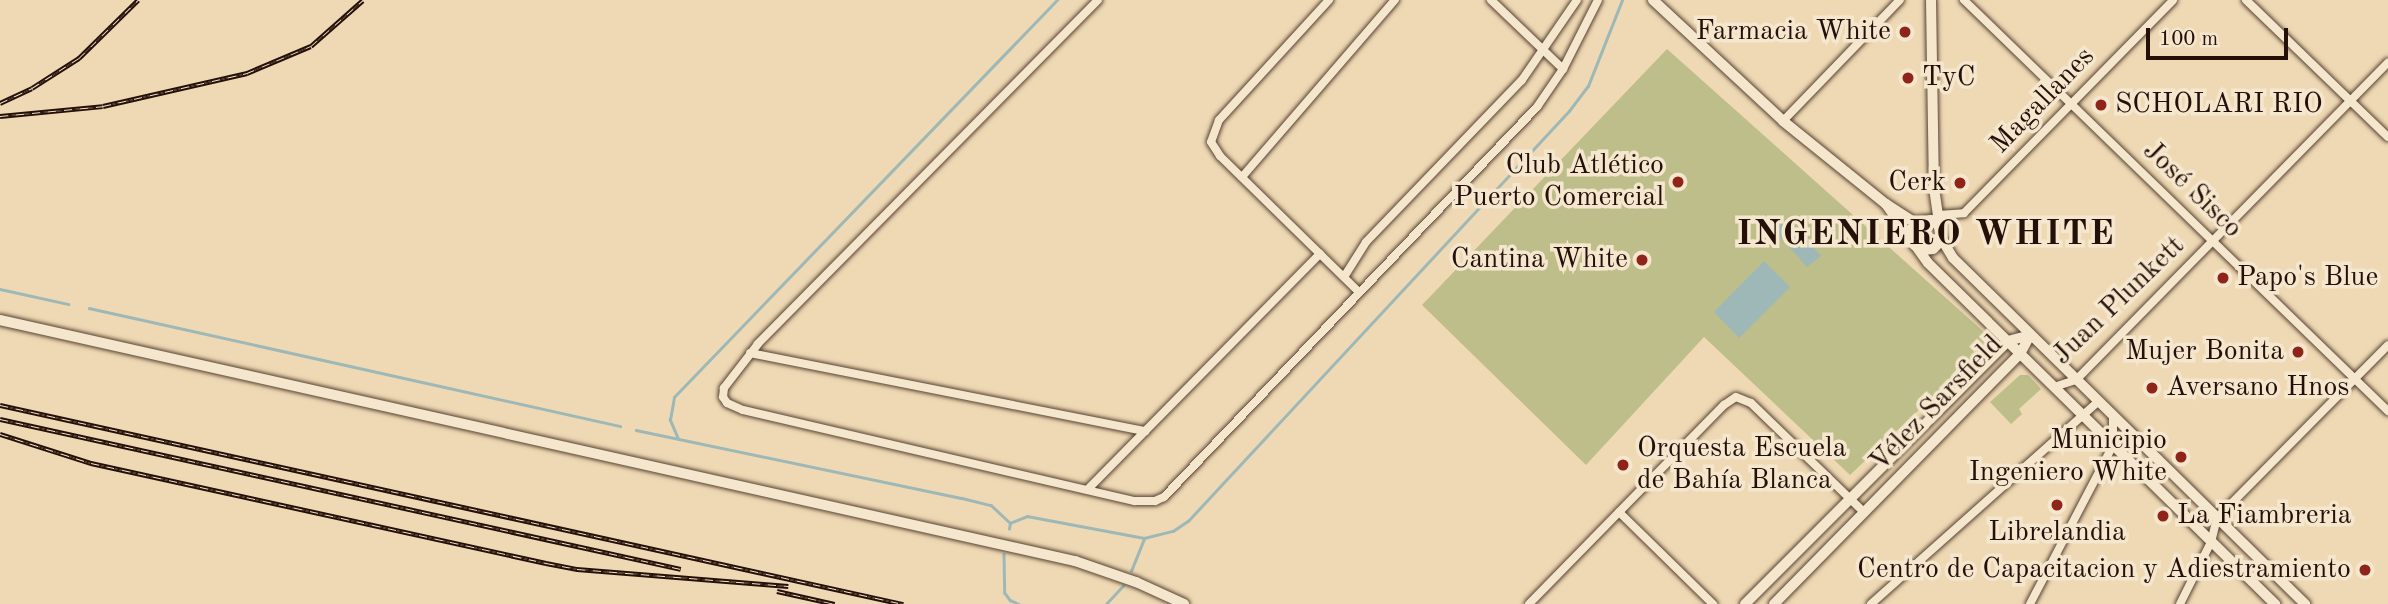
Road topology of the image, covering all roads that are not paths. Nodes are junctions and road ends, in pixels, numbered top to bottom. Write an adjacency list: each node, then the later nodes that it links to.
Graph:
1 (1098, 0): 35 (street)
2 (1329, 0): 20 (street)
3 (1395, 0): 20 (street)
4 (1491, 0): 13 (street)
5 (1577, 0): 13 (street)
6 (1653, 0): 18 (main road)
7 (1900, 0): 18 (street)
8 (1931, 0): 21 (main road)
9 (1964, 0): 17 (street, José Sisco)
10 (2173, 0): 17 (street, Magallanes)
11 (2246, 0): 16 (street)
12 (1597, 1): 15 (street)
13 (1543, 50): 15 (street); 29 (street)
14 (2388, 62): 16 (street, Juan Plunkett)
15 (1563, 69): 30 (street)
16 (2351, 101): 19 (street); 27 (street, Juan Plunkett)
17 (2072, 105): 23 (street, Magallanes); 27 (street, José Sisco)
18 (1783, 121): 22 (main road)
19 (2388, 137)
20 (1242, 177): 28 (street)
21 (1934, 188): 23 (main road); 24 (main road)
22 (1886, 204): 24 (main road); 26 (main road)
23 (1938, 215): 25 (main road)
24 (1917, 222): 25 (main road); 26 (main road)
25 (1941, 234): 26 (main road); 32 (main road)
26 (1913, 242): 33 (main road)
27 (2213, 242): 37 (street, José Sisco); 38 (street, Juan Plunkett)
28 (1320, 254): 29 (street); 44 (street)
29 (1344, 277): 30 (street)
30 (1359, 292): 46 (street)
31 (0, 320): 52 (main road)
32 (2030, 335): 33 (main road, Vélez Sarsfield); 36 (main road, Vélez Sarsfield); 38 (main road)
33 (2008, 341): 36 (main road); 47 (main road, Vélez Sarsfield)
34 (2388, 345): 37 (street)
35 (750, 353): 44 (street); 46 (street)
36 (2020, 354): 39 (main road); 49 (main road, Vélez Sarsfield)
37 (2355, 378): 41 (street, José Sisco); 50 (street)
38 (2076, 380): 39 (street, Juan Plunkett); 40 (main road)
39 (2054, 387): 42 (main road)
40 (2098, 402): 42 (street); 43 (main road)
41 (2388, 411)
42 (2082, 415): 45 (main road); 57 (street)
43 (2113, 416): 45 (street); 50 (main road)
44 (1145, 431): 46 (street)
45 (2113, 445): 51 (main road); 58 (street)
46 (1089, 488)
47 (1850, 499): 48 (street); 49 (street); 55 (main road, Vélez Sarsfield)
48 (1619, 512): 53 (street); 54 (street)
49 (1864, 513): 56 (main road, Vélez Sarsfield)
50 (2217, 518): 51 (street); 61 (main road)
51 (2211, 542): 59 (street); 60 (main road)
52 (1184, 604)
53 (1529, 604)
54 (1713, 604)
55 (1745, 604)
56 (1774, 604)
57 (1871, 604)
58 (2030, 604)
59 (2180, 604)
60 (2275, 604)
61 (2305, 604)

